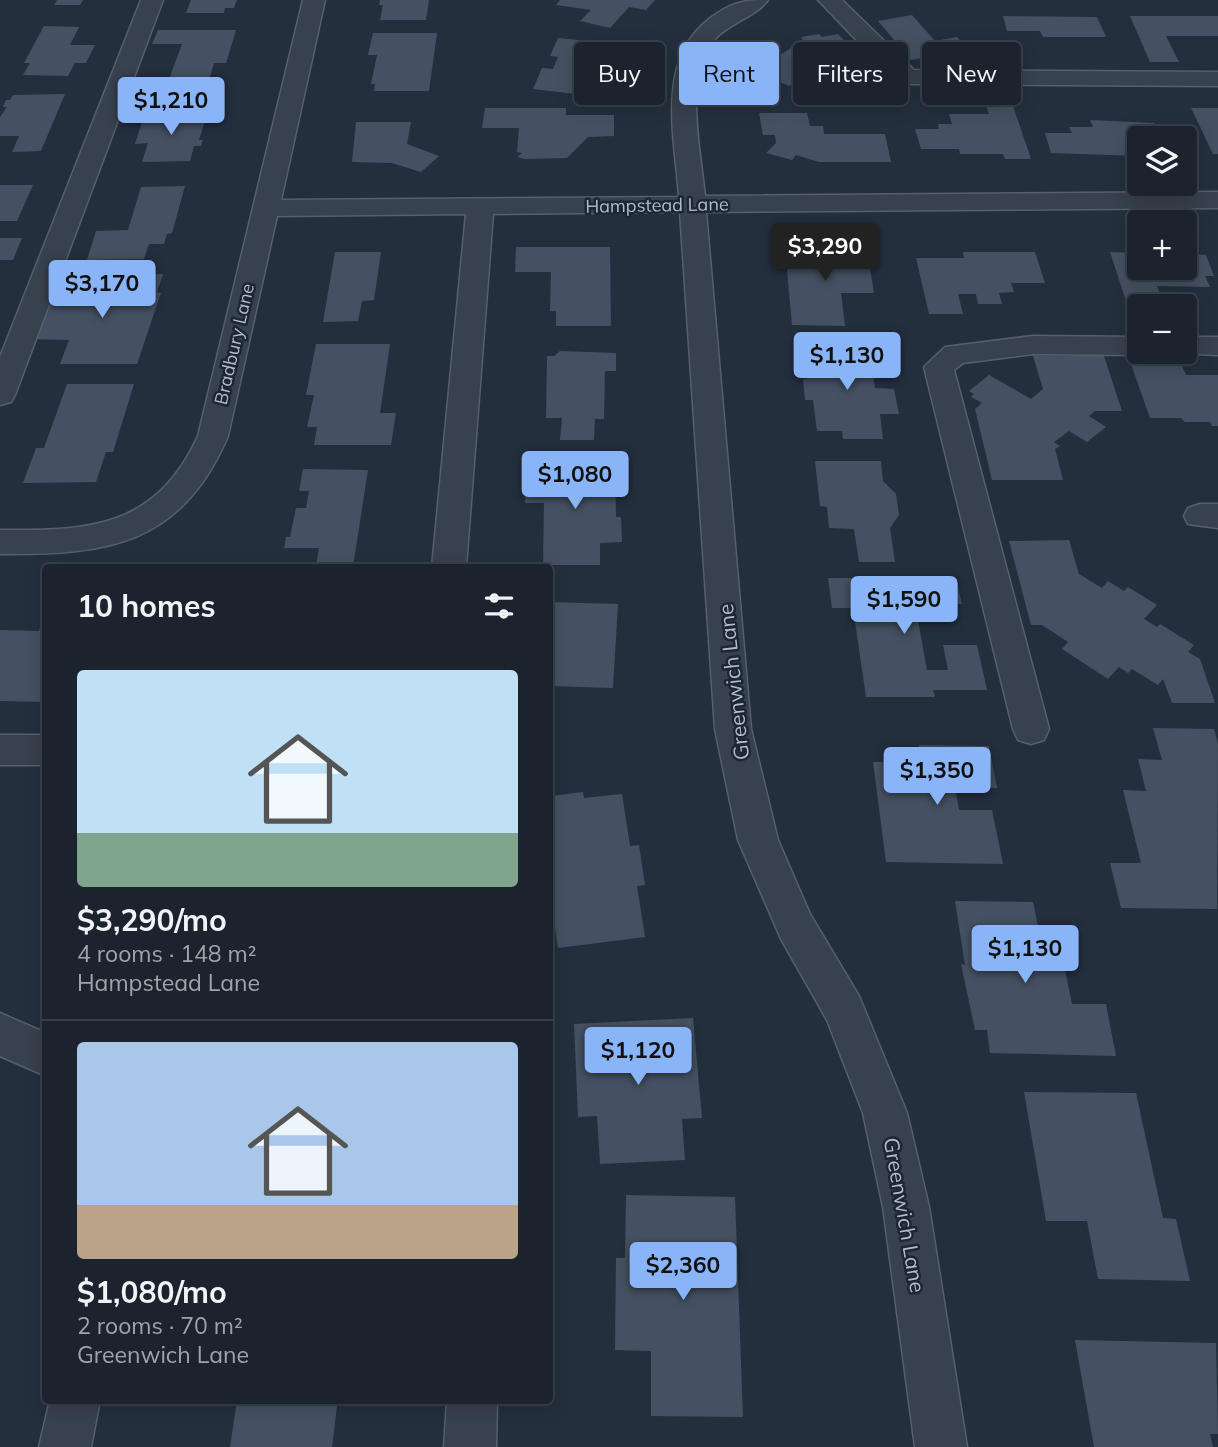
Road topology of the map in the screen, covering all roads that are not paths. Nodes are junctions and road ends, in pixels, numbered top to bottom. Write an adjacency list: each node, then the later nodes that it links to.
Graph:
1 (152, 0): 13 (street)
2 (314, 0): 9 (street, Bradbury Lane)
3 (757, 0): 7 (street, Greenwich Lane)
4 (829, 0): 5 (street)
5 (1218, 79)
6 (1218, 200): 7 (street, Hampstead Lane)
7 (694, 205): 8 (street, Hampstead Lane); 25 (street, Greenwich Lane)
8 (480, 207): 9 (street, Hampstead Lane); 15 (street)
9 (264, 208): 14 (street, Bradbury Lane)
10 (1127, 346): 16 (street)
11 (1197, 346): 12 (street)
12 (1218, 346)
13 (0, 395)
14 (0, 542)
15 (449, 564)
16 (1031, 729)
17 (0, 750): 18 (street)
18 (42, 750)
19 (0, 1034): 20 (street)
20 (42, 1053)
21 (74, 1404): 23 (street)
22 (472, 1404): 24 (street)
23 (65, 1447)
24 (470, 1447)
25 (942, 1447)

